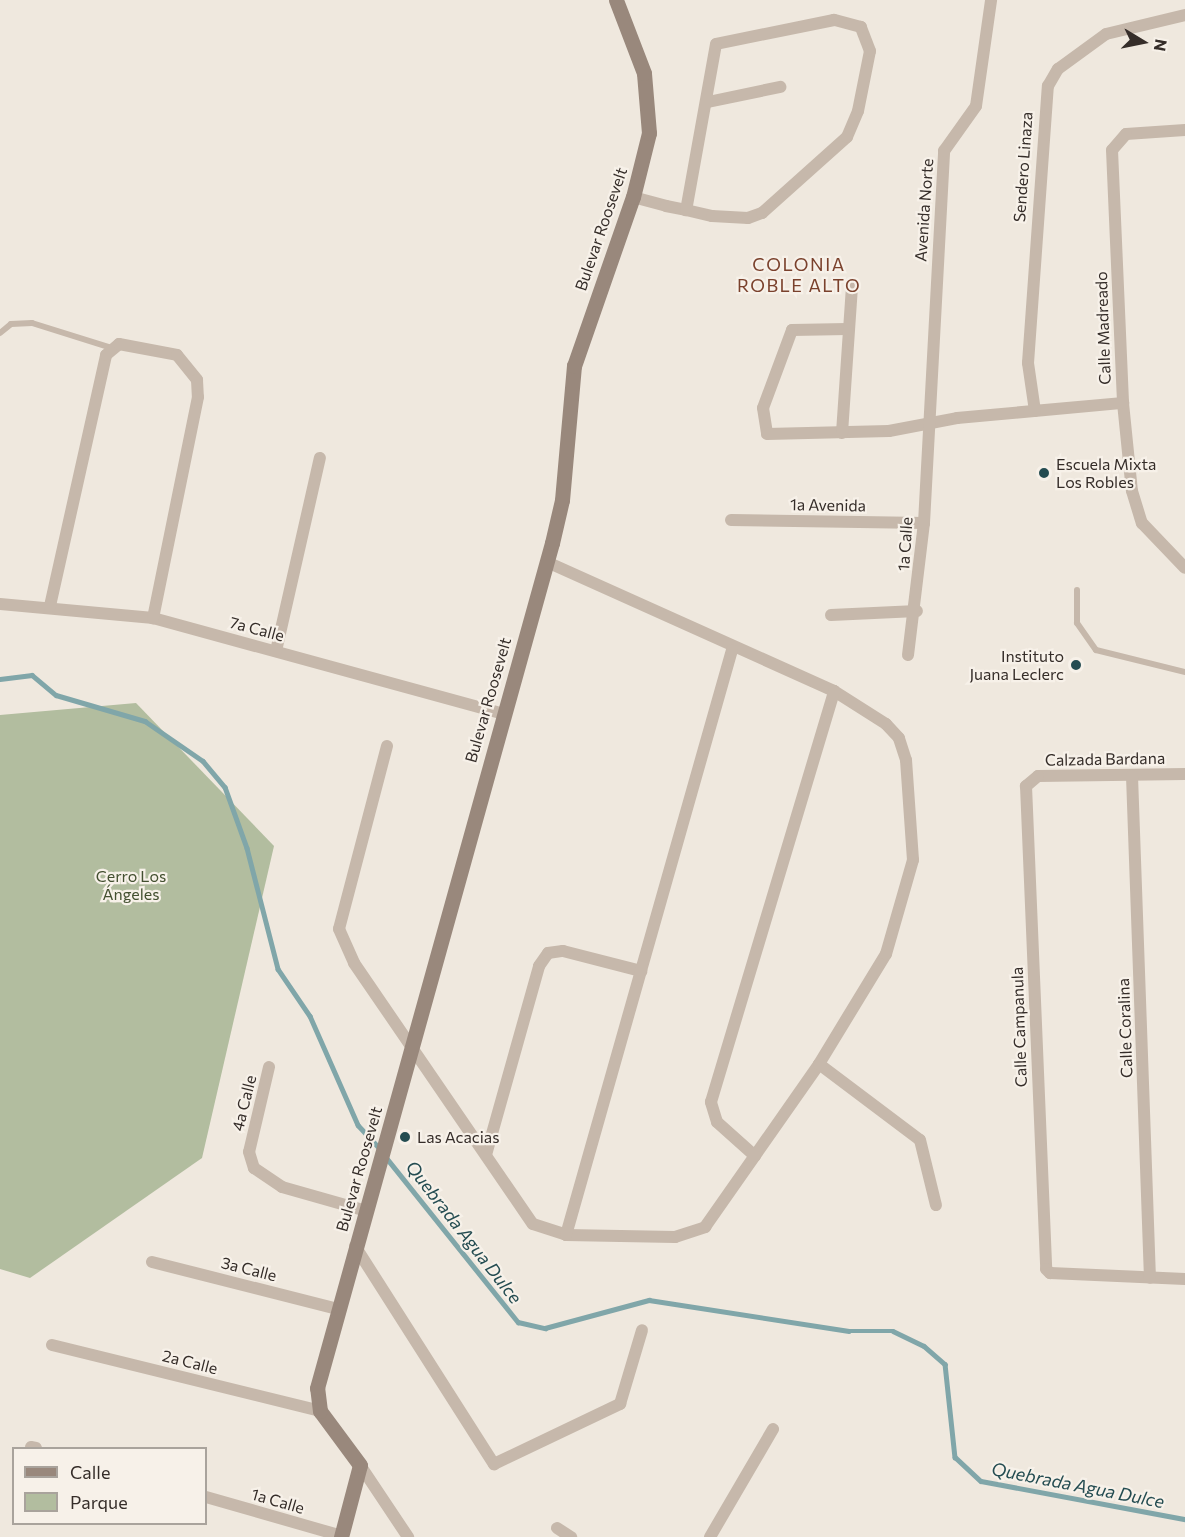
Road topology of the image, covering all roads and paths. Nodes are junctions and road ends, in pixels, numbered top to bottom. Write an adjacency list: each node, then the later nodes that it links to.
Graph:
1 (616, 0): 7 (main road, Bulevar Roosevelt)
2 (991, 0): 15 (street, Avenida Norte)
3 (1185, 15): 14 (street, Sendero Linaza)
4 (780, 87): 5 (street)
5 (708, 102): 8 (street); 8 (street)
6 (1185, 130): 13 (street, Calle Madreado)
7 (633, 197): 8 (street); 20 (main road, Bulevar Roosevelt)
8 (686, 210)
9 (852, 285): 10 (street)
10 (847, 329): 16 (street); 16 (street)
11 (0, 333): 12 (lane)
12 (112, 348): 24 (street); 27 (street)
13 (1123, 403): 14 (street); 21 (street, Calle Madreado)
14 (1035, 411): 15 (street)
15 (925, 429): 16 (street); 19 (street, 1a Calle)
16 (842, 433)
17 (320, 458): 29 (street)
18 (731, 520): 19 (street, 1a Avenida)
19 (924, 523): 25 (street, 1a Calle)
20 (547, 562): 28 (street); 33 (main road, Bulevar Roosevelt)
21 (1185, 568)
22 (1077, 590): 31 (lane)
23 (0, 604): 24 (street, 7a Calle)
24 (50, 606): 27 (street, 7a Calle)
25 (917, 611): 26 (street); 30 (street, 1a Calle)
26 (831, 615)
27 (153, 618): 29 (street, 7a Calle)
28 (732, 650): 32 (street); 38 (street)
29 (276, 651): 33 (street, 7a Calle)
30 (908, 655)
31 (1185, 672)
32 (834, 691): 40 (street); 43 (street)
33 (501, 713): 39 (main road, Bulevar Roosevelt)
34 (387, 746): 39 (street)
35 (1185, 774): 36 (street, Calzada Bardana)
36 (1132, 776): 37 (street, Calzada Bardana); 49 (street, Calle Coralina)
37 (1027, 781): 49 (street, Calle Campanula)
38 (641, 971): 42 (street); 46 (street)
39 (411, 1050): 42 (street); 45 (main road, Bulevar Roosevelt)
40 (819, 1064): 43 (street); 44 (street)
41 (269, 1067): 45 (street, 4a Calle)
42 (486, 1155): 46 (street)
43 (755, 1156): 46 (street)
44 (936, 1205)
45 (366, 1211): 47 (main road, Bulevar Roosevelt)
46 (566, 1235)
47 (356, 1246): 51 (main road, Bulevar Roosevelt); 52 (street)
48 (152, 1262): 51 (street, 3a Calle)
49 (1150, 1278): 50 (street)
50 (1185, 1279)
51 (338, 1309): 54 (main road, Bulevar Roosevelt)
52 (642, 1330)
53 (52, 1345): 54 (street, 2a Calle)
54 (320, 1411): 56 (main road)
55 (773, 1429): 62 (street)
56 (360, 1466): 59 (main road); 60 (street)
57 (207, 1497): 59 (street, 1a Calle)
58 (557, 1528): 61 (street)
59 (342, 1537)
60 (408, 1537)
61 (571, 1537)
62 (710, 1537)

